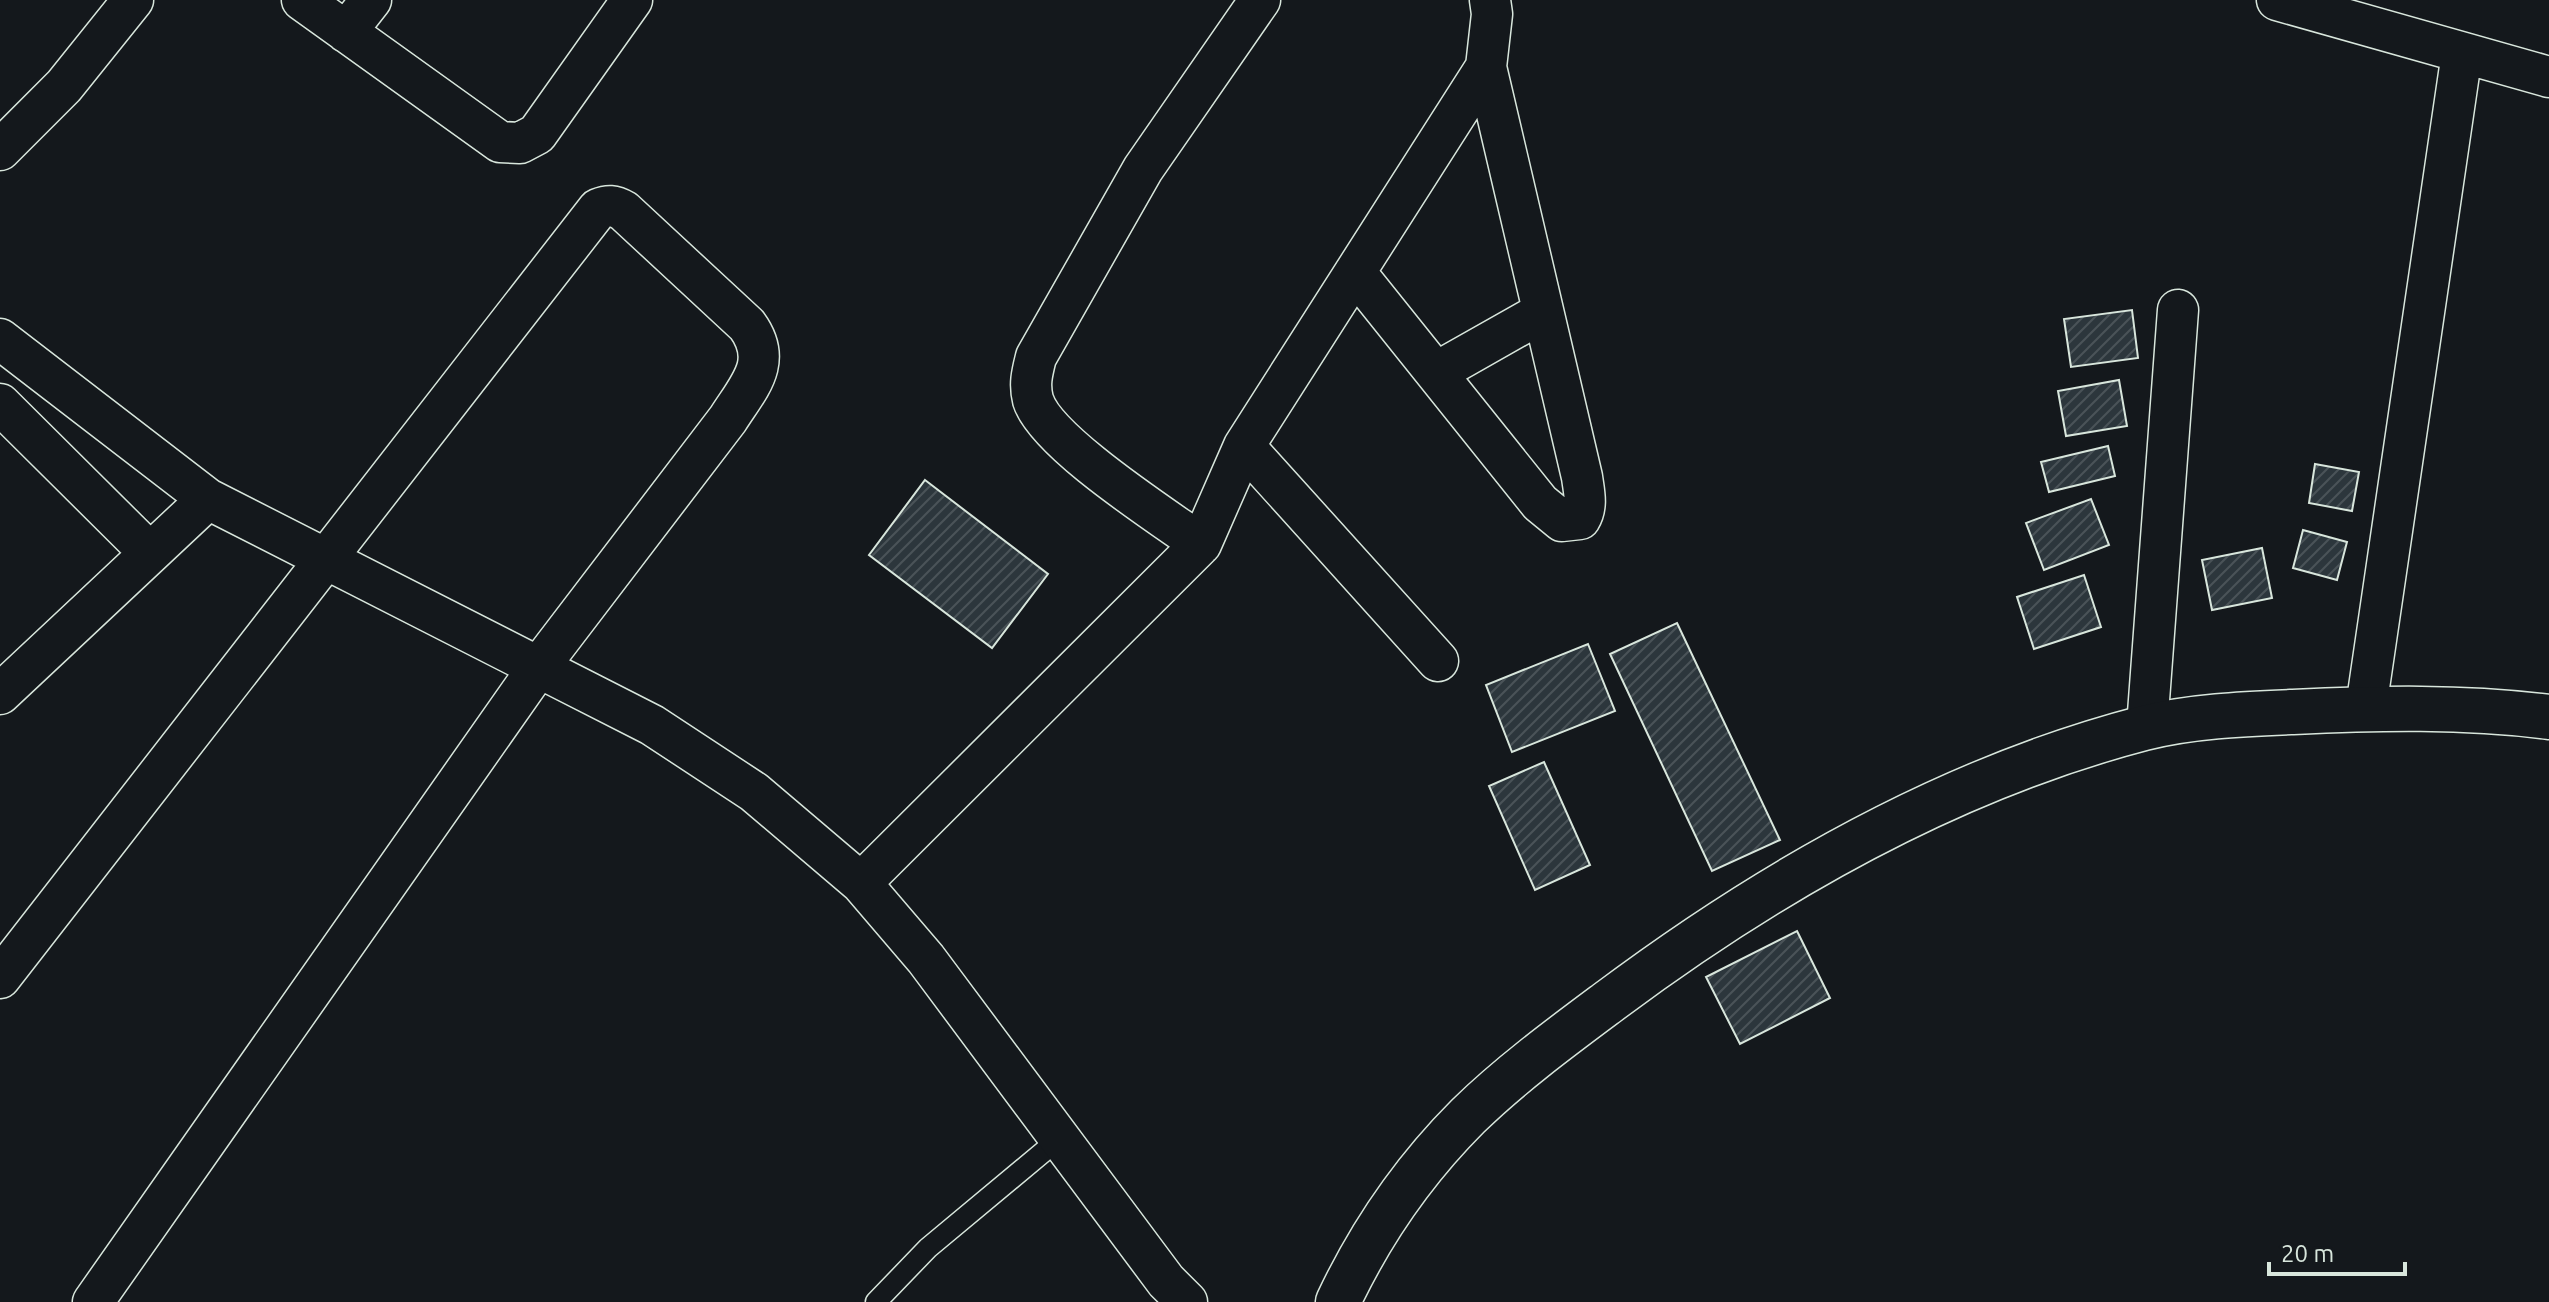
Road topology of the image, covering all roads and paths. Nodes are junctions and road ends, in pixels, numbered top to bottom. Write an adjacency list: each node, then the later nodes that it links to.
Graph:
1 (133, 0): 12 (street)
2 (302, 0): 8 (street)
3 (371, 0): 8 (street)
4 (632, 0): 8 (street)
5 (1260, 0): 21 (street)
6 (1490, 0): 10 (street)
7 (2277, 0): 9 (street)
8 (346, 32)
9 (2462, 53): 11 (street); 27 (street)
10 (1486, 67): 13 (street); 15 (street)
11 (2549, 77)
12 (0, 150)
13 (1355, 272): 17 (street); 19 (street)
14 (2178, 310): 29 (street)
15 (1543, 312): 17 (street); 17 (street)
16 (0, 339): 20 (street)
17 (1437, 372)
18 (0, 404): 22 (street)
19 (1244, 446): 21 (street); 24 (street)
20 (208, 499): 22 (street); 23 (street)
21 (1201, 544): 30 (street)
22 (150, 553): 26 (street)
23 (327, 560): 25 (street); 25 (street); 31 (street)
24 (1438, 661)
25 (538, 668): 30 (street); 33 (street)
26 (3, 686)
27 (2366, 708): 28 (street); 29 (street)
28 (2549, 717)
29 (2147, 727): 36 (street)
30 (861, 883): 32 (street)
31 (0, 978)
32 (1060, 1138): 34 (lane); 35 (street)
33 (93, 1302)
34 (876, 1302)
35 (1187, 1302)
36 (1338, 1302)

